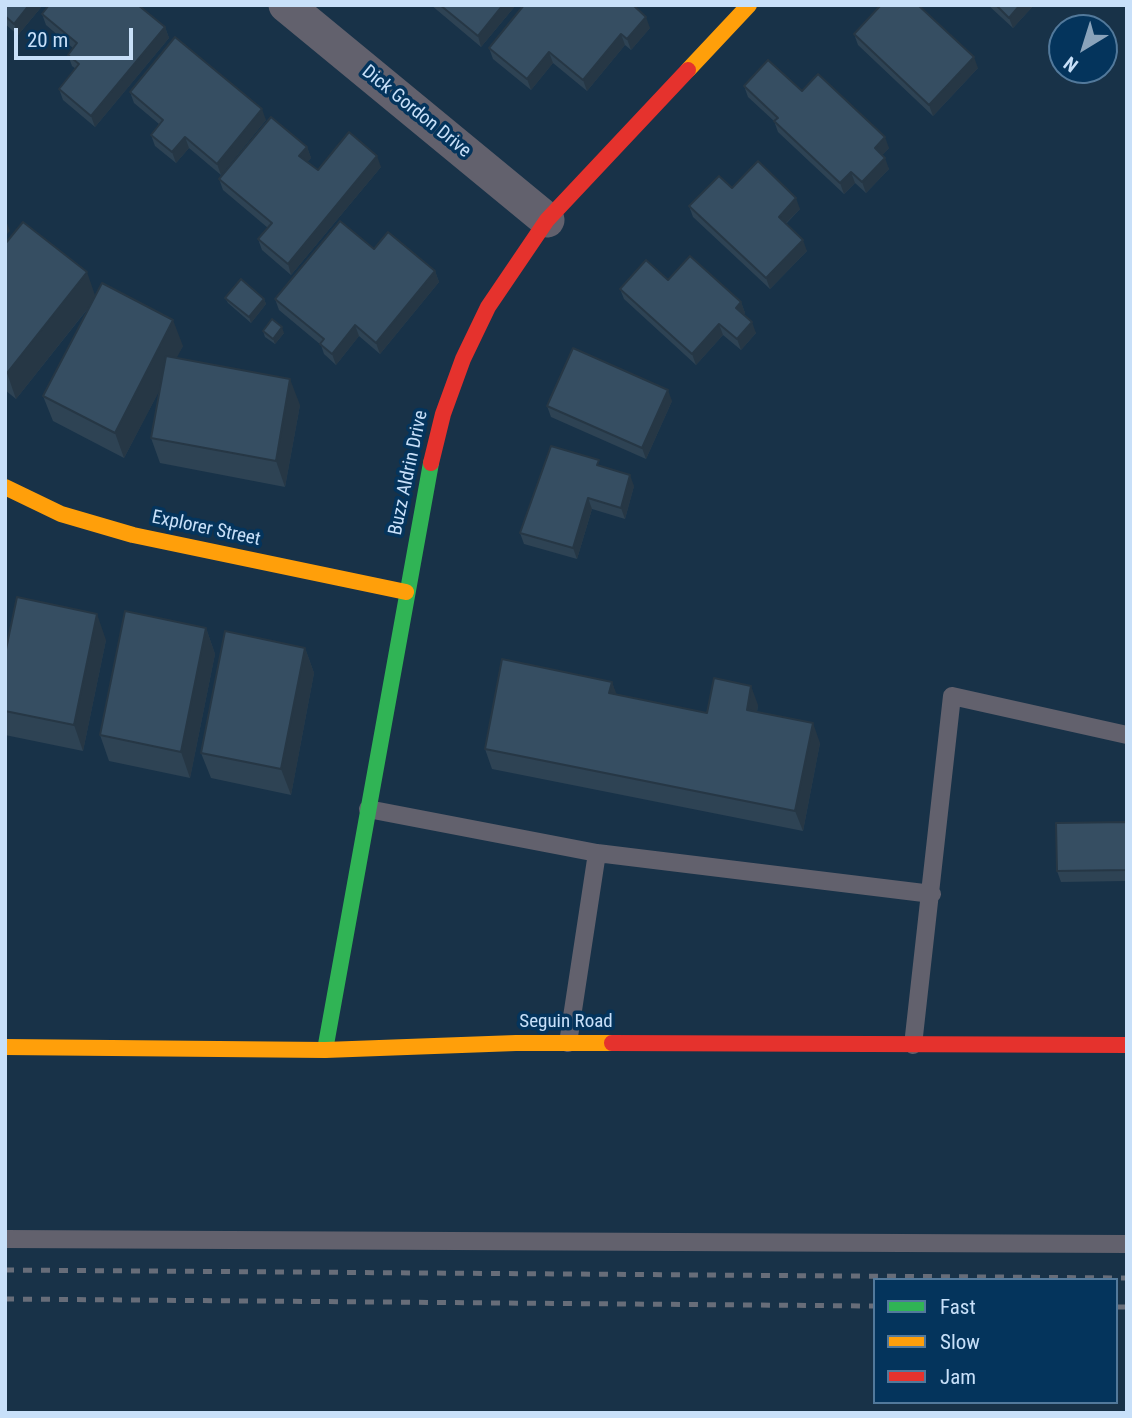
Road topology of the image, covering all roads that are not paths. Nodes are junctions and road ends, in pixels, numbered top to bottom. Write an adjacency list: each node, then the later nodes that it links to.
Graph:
1 (285, 5): 3 (street, Dick Gordon Drive)
2 (749, 5): 3 (street, Buzz Aldrin Drive)
3 (547, 220): 5 (street, Buzz Aldrin Drive)
4 (5, 487): 5 (street, Explorer Street)
5 (406, 592): 7 (street, Buzz Aldrin Drive)
6 (1127, 735): 9 (lane)
7 (368, 808): 8 (lane); 14 (street, Buzz Aldrin Drive)
8 (597, 853): 9 (lane); 10 (lane)
9 (932, 894): 11 (lane)
10 (568, 1043): 11 (street, Seguin Road); 14 (street, Seguin Road)
11 (913, 1045): 12 (street, Seguin Road)
12 (1127, 1045)
13 (5, 1047): 14 (street, Seguin Road)
14 (325, 1050)
15 (5, 1239): 16 (lane)
16 (1127, 1244)

